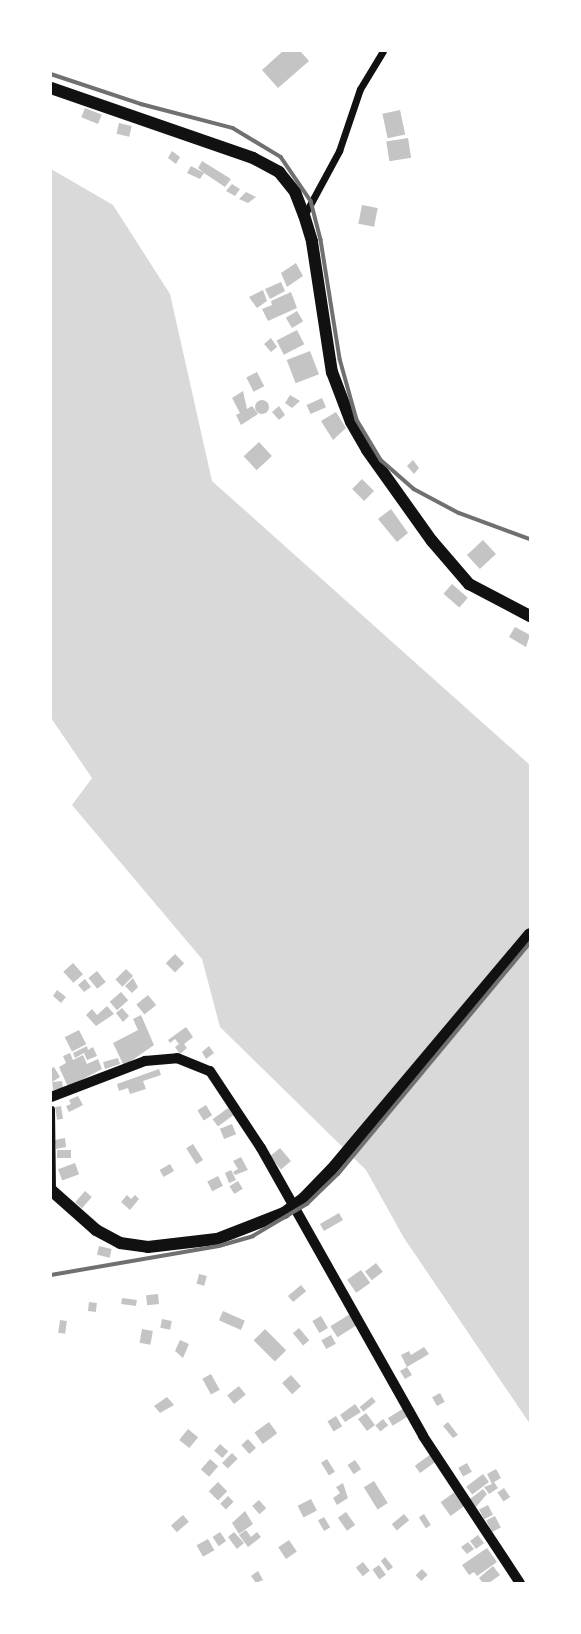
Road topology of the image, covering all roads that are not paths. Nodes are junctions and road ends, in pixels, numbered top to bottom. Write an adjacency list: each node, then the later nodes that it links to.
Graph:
1 (383, 51): 3 (street)
2 (51, 88): 3 (main road)
3 (304, 215): 4 (main road)
4 (530, 616)
5 (530, 934): 8 (main road)
6 (51, 1097): 9 (street)
7 (51, 1109): 8 (street)
8 (51, 1191)
9 (520, 1583)

